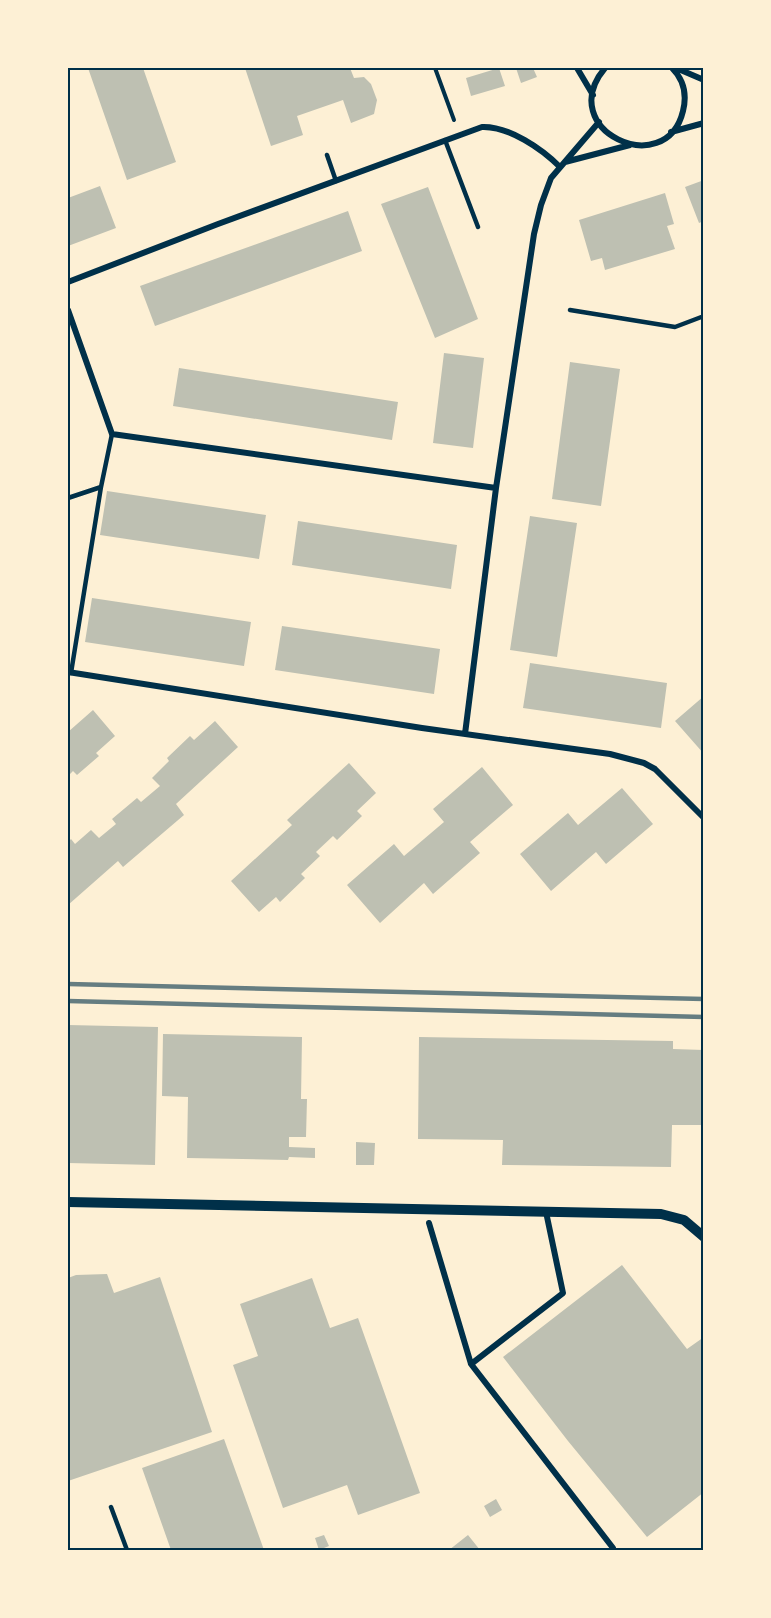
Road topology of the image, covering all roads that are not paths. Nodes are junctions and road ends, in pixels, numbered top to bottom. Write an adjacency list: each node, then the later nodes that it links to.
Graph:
1 (577, 68): 5 (street)
2 (604, 68): 5 (street)
3 (674, 68): 4 (street); 8 (street)
4 (704, 80)
5 (592, 95): 6 (street)
6 (598, 122): 10 (street); 12 (street)
7 (704, 123): 8 (street)
8 (671, 132): 10 (street)
9 (445, 140): 12 (street); 13 (street); 14 (lane)
10 (631, 145): 12 (street)
11 (327, 155): 13 (lane)
12 (562, 165): 21 (street)
13 (336, 181): 15 (street)
14 (478, 227)
15 (68, 282)
16 (68, 310): 19 (street)
17 (570, 310): 18 (lane)
18 (704, 316)
19 (112, 434): 20 (lane); 21 (street)
20 (101, 487): 22 (lane); 23 (lane)
21 (496, 488): 24 (street)
22 (68, 498)
23 (69, 673): 24 (street)
24 (465, 734): 25 (street)
25 (704, 818)
26 (68, 1203): 27 (street)
27 (426, 1209): 28 (street); 29 (lane)
28 (546, 1212): 30 (street); 31 (street)
29 (429, 1223): 31 (street)
30 (704, 1237)
31 (471, 1364): 34 (street)
32 (111, 1507): 33 (lane)
33 (127, 1551)
34 (611, 1551)

